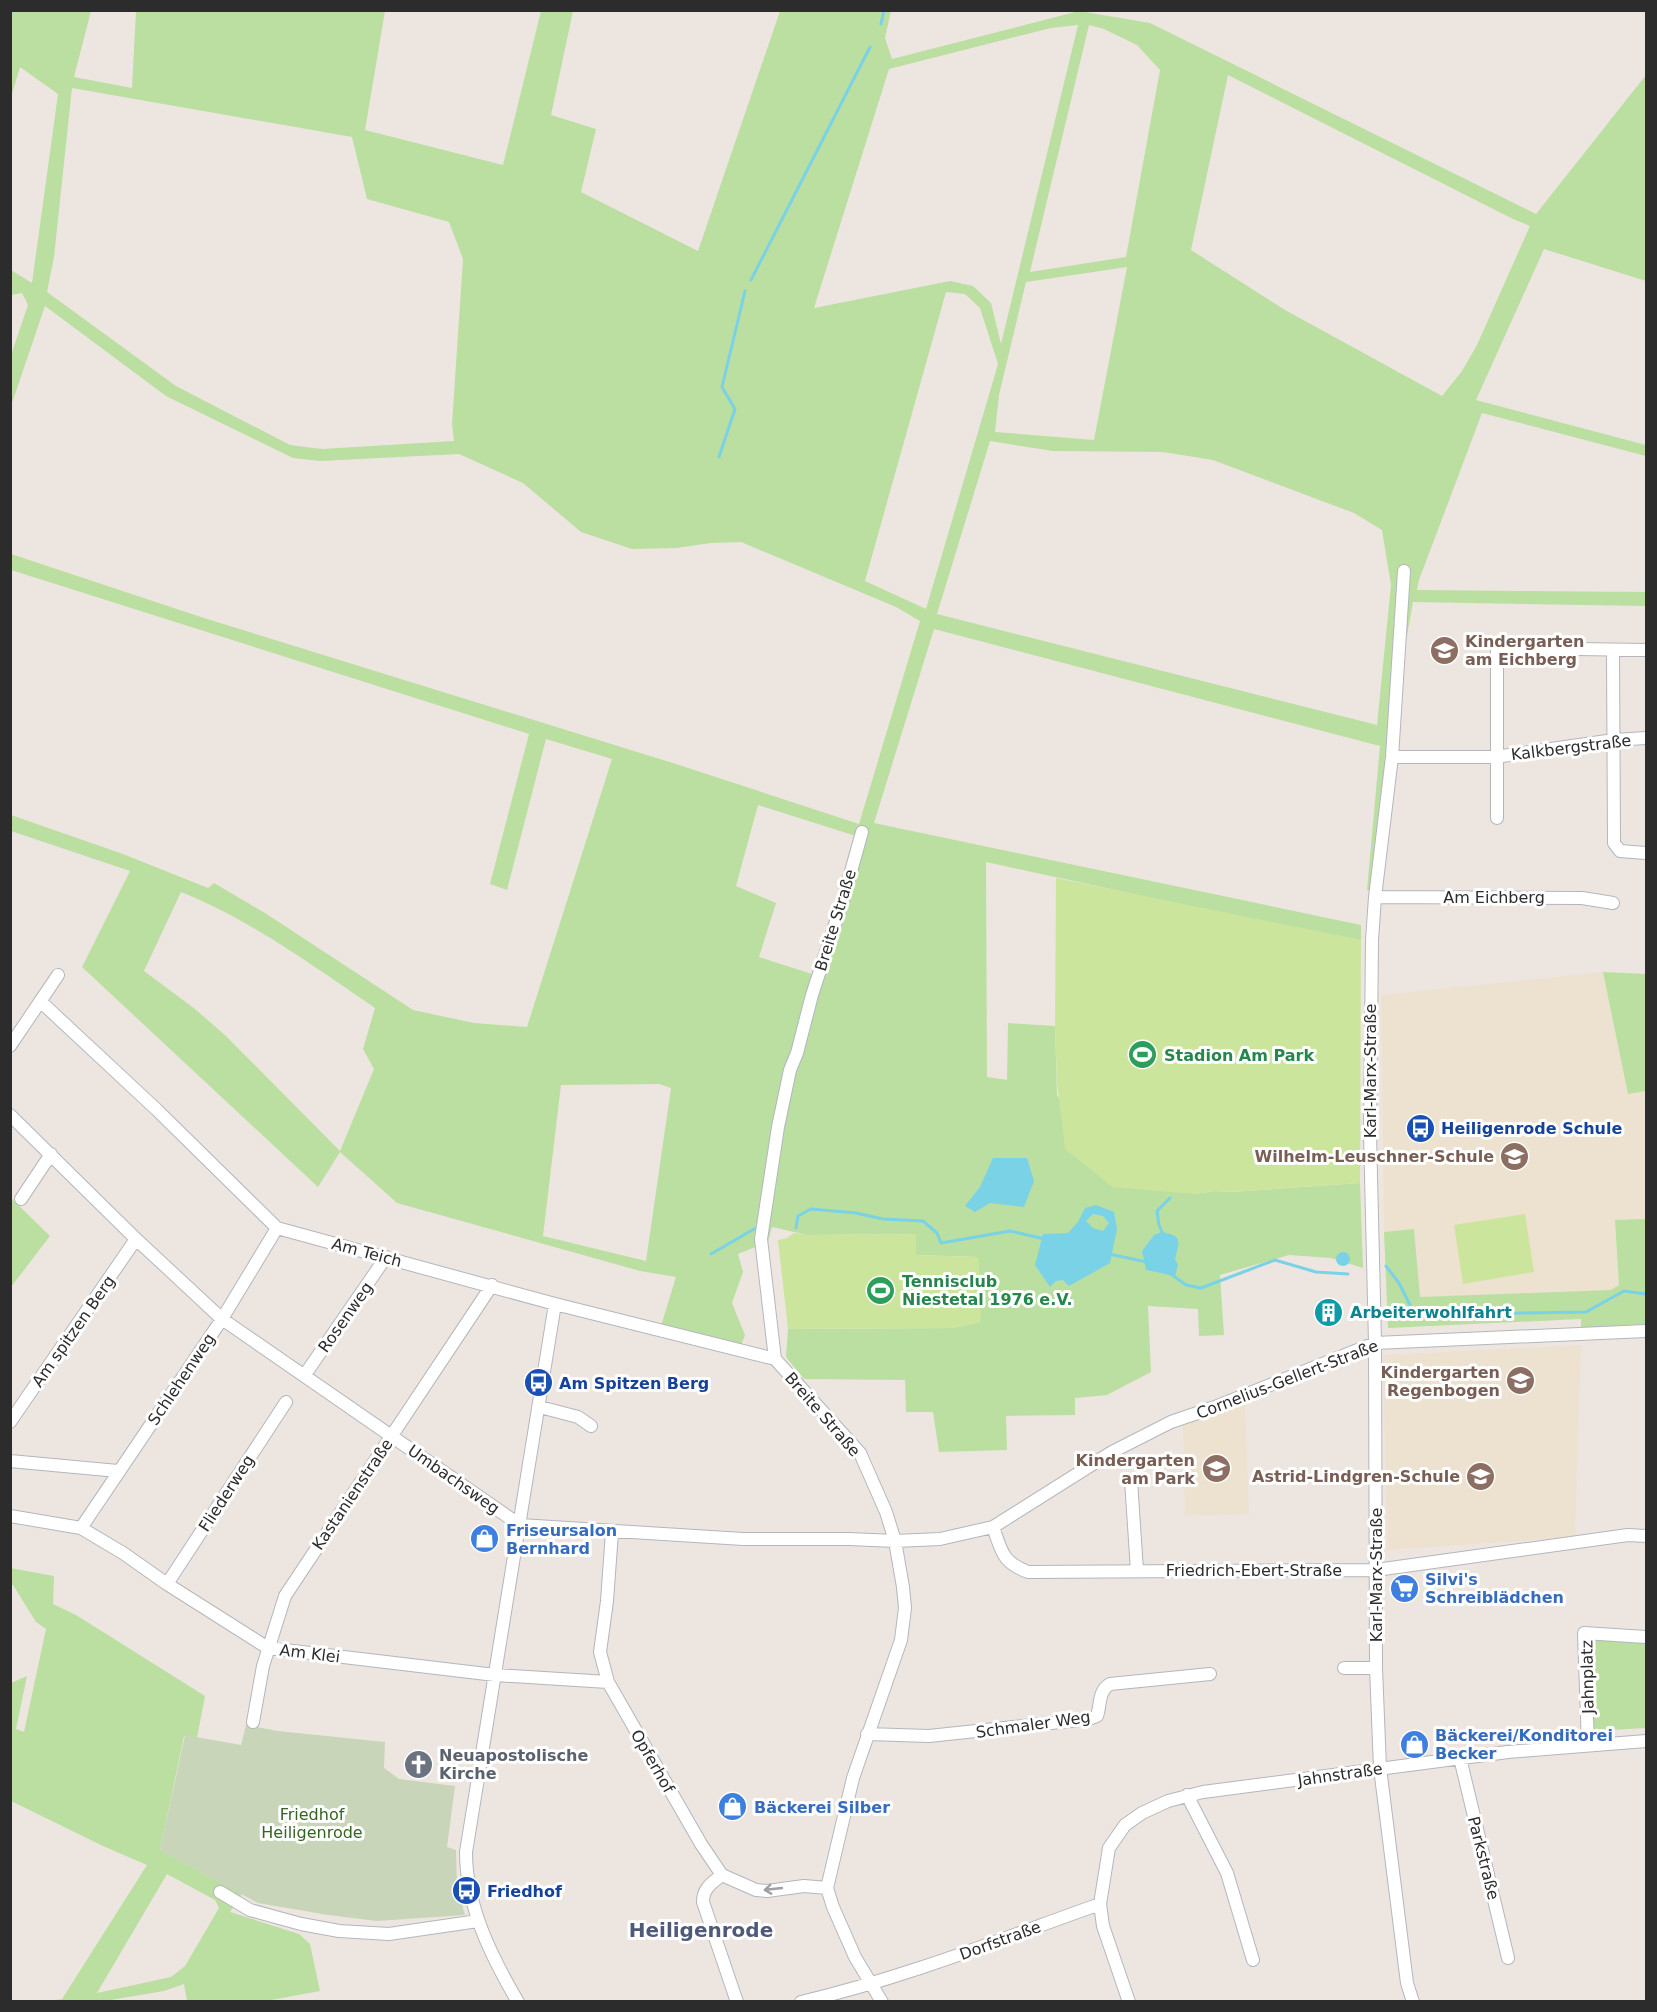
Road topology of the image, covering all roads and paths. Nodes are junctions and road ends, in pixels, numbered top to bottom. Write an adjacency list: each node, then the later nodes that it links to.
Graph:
1 (1404, 570): 6 (street, Karl-Marx-Straße)
2 (1613, 651): 3 (street); 5 (street); 7 (street)
3 (1647, 651)
4 (1647, 738): 5 (street, Kalkbergstraße)
5 (1614, 740): 7 (street, Kalkbergstraße); 10 (street)
6 (1392, 757): 7 (street, Kalkbergstraße); 11 (street, Karl-Marx-Straße)
7 (1495, 757): 8 (street, Kalkbergstraße)
8 (1497, 818)
9 (862, 831): 27 (street, Breite Straße)
10 (1647, 853)
11 (1375, 897): 12 (street, Am Eichberg); 26 (street, Karl-Marx-Straße)
12 (1612, 903)
13 (58, 975): 14 (street)
14 (40, 1001): 15 (street); 19 (street, Am Teich)
15 (10, 1046)
16 (10, 1115): 17 (street, Umbachsweg)
17 (51, 1154): 18 (street); 20 (street, Umbachsweg)
18 (21, 1199)
19 (277, 1228): 21 (street, Am Teich); 24 (street, Schlehenweg)
20 (136, 1239): 24 (street, Umbachsweg); 31 (street, Am spitzen Berg)
21 (386, 1257): 22 (street, Am Teich); 28 (street, Rosenweg)
22 (492, 1285): 23 (street, Am Teich); 33 (street, Kastanienstraße)
23 (555, 1304): 27 (street, Am Teich); 30 (street)
24 (222, 1319): 28 (street, Umbachsweg); 35 (street, Schlehenweg)
25 (1647, 1330): 26 (street, Cornelius-Gellert-Straße)
26 (1375, 1343): 39 (street, Cornelius-Gellert-Straße); 44 (street, Karl-Marx-Straße)
27 (775, 1359): 43 (street, Breite Straße)
28 (304, 1376): 33 (street, Umbachsweg)
29 (286, 1402): 46 (street, Fliederweg)
30 (540, 1407): 32 (street); 38 (street)
31 (10, 1422)
32 (591, 1426)
33 (392, 1435): 38 (street, Umbachsweg); 48 (street, Kastanienstraße)
34 (10, 1461): 35 (street)
35 (118, 1471): 40 (street, Schlehenweg)
36 (1131, 1480): 45 (street)
37 (10, 1516): 40 (street, Am Klei)
38 (520, 1525): 41 (street); 52 (street)
39 (993, 1527): 43 (street); 45 (street, Friedrich-Ebert-Straße)
40 (81, 1528): 46 (street, Am Klei)
41 (612, 1533): 43 (street); 53 (street, Opferhof)
42 (1647, 1536): 44 (street, Friedrich-Ebert-Straße)
43 (895, 1541): 55 (street, Breite Straße)
44 (1376, 1570): 45 (street, Friedrich-Ebert-Straße); 50 (street, Karl-Marx-Straße)
45 (1137, 1571)
46 (167, 1584): 48 (street, Am Klei)
47 (1647, 1637): 57 (street, Jahnplatz)
48 (268, 1648): 52 (street, Am Klei); 54 (street, Kastanienstraße)
49 (1344, 1668): 50 (street)
50 (1376, 1668): 59 (street, Karl-Marx-Straße)
51 (1210, 1674): 55 (street, Schmaler Weg)
52 (495, 1675): 53 (street, Am Klei); 65 (street)
53 (608, 1682): 61 (street, Opferhof)
54 (253, 1722)
55 (867, 1734): 62 (street, Breite Straße)
56 (1647, 1741): 57 (street, Jahnstraße)
57 (1588, 1745): 58 (street, Jahnstraße)
58 (1460, 1758): 59 (street, Jahnstraße); 66 (street, Parkstraße)
59 (1380, 1768): 60 (street, Jahnstraße); 74 (street, Karl-Marx-Straße)
60 (1187, 1795): 64 (street, Jahnstraße); 67 (street)
61 (722, 1875): 62 (street, one-way to 61); 70 (street)
62 (827, 1888): 68 (street)
63 (220, 1892): 65 (street)
64 (1100, 1904): 68 (street, Dorfstraße); 73 (street)
65 (478, 1921): 69 (street)
66 (1508, 1958)
67 (1253, 1960)
68 (872, 1984): 71 (street, Dorfstraße); 72 (street)
69 (518, 2001)
70 (737, 2001)
71 (801, 2001)
72 (882, 2001)
73 (1129, 2001)
74 (1413, 2001)

